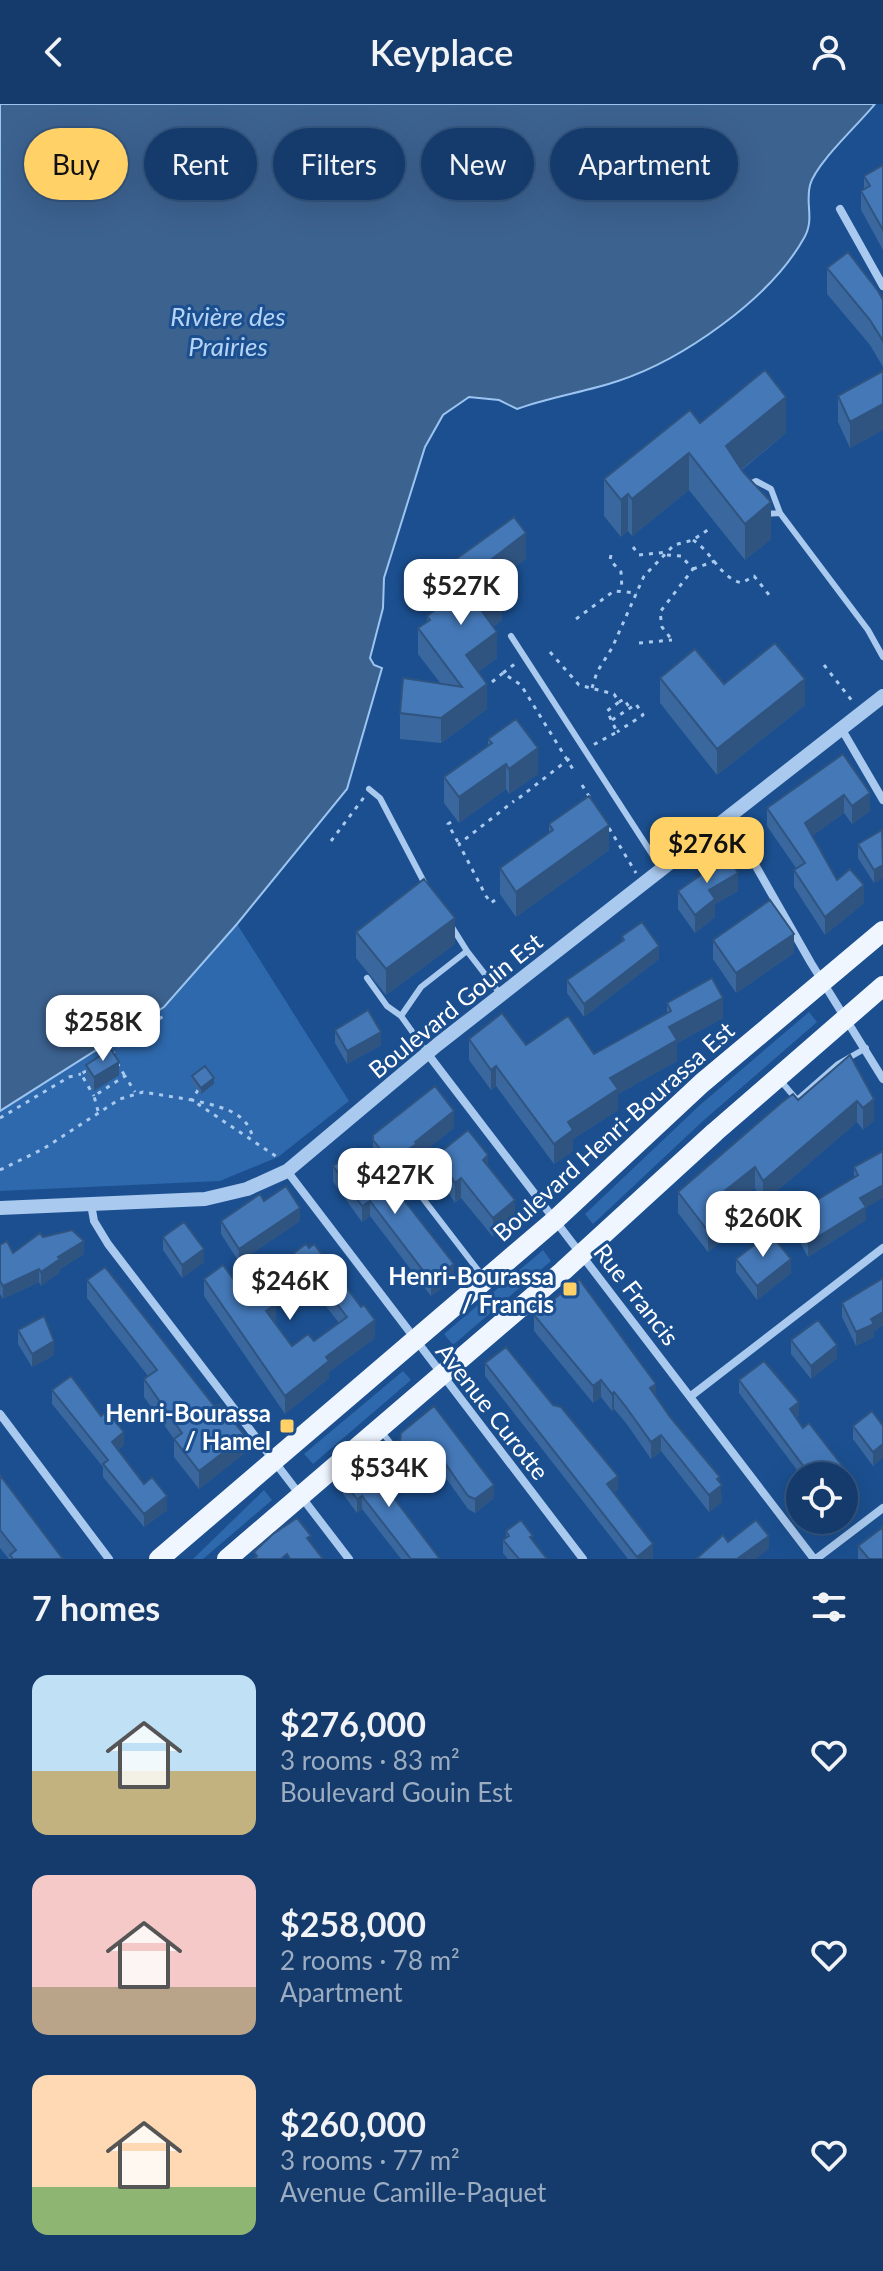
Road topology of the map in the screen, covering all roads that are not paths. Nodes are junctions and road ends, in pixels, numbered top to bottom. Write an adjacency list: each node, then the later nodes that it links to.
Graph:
1 (840, 209): 2 (street)
2 (883, 286)
3 (743, 494): 5 (lane)
4 (754, 512): 5 (lane)
5 (780, 513): 7 (lane)
6 (511, 636): 13 (lane)
7 (883, 657)
8 (883, 696): 9 (street, Boulevard Gouin Est)
9 (841, 728): 11 (street); 12 (street, Boulevard Gouin Est)
10 (369, 789): 14 (lane)
11 (883, 800)
12 (728, 816): 13 (street, Boulevard Gouin Est); 19 (street)
13 (661, 868): 21 (street, Boulevard Gouin Est)
14 (428, 893)
15 (445, 917): 17 (lane)
16 (883, 931): 19 (main road, Boulevard Henri-Bourassa Est)
17 (467, 951): 21 (lane); 22 (lane)
18 (367, 978): 22 (lane)
19 (823, 981): 23 (street); 34 (main road, Boulevard Henri-Bourassa Est)
20 (883, 986): 23 (main road)
21 (501, 995): 25 (street, Boulevard Gouin Est)
22 (401, 1016): 25 (lane)
23 (846, 1017): 24 (street); 26 (main road)
24 (866, 1048): 26 (lane); 27 (street)
25 (427, 1053): 28 (street, Rue Francis); 31 (street, Boulevard Gouin Est)
26 (777, 1077): 36 (main road)
27 (883, 1079)
28 (483, 1126): 29 (lane); 34 (street, Rue Francis)
29 (474, 1132)
30 (446, 1154): 37 (lane)
31 (283, 1165): 32 (street, Boulevard Gouin Est); 38 (street, Avenue Curotte)
32 (91, 1204): 33 (street, Boulevard Gouin Est); 44 (street)
33 (0, 1208)
34 (555, 1220): 36 (street, Rue Francis); 37 (main road, Boulevard Henri-Bourassa Est)
35 (883, 1248): 40 (street)
36 (582, 1255): 39 (main road); 40 (street, Rue Francis)
37 (486, 1280): 38 (main road, Boulevard Henri-Bourassa Est)
38 (414, 1341): 39 (street, Avenue Curotte); 44 (main road, Boulevard Henri-Bourassa Est)
39 (441, 1375): 42 (main road); 51 (street, Avenue Curotte)
40 (691, 1396): 52 (street, Rue Francis)
41 (0, 1414): 47 (street)
42 (379, 1429): 43 (lane); 45 (main road)
43 (396, 1450)
44 (274, 1461): 45 (street); 48 (main road, Boulevard Henri-Bourassa Est)
45 (300, 1496): 49 (main road); 50 (street)
46 (883, 1508): 52 (street)
47 (109, 1559)
48 (159, 1559)
49 (227, 1559)
50 (349, 1559)
51 (583, 1559)
52 (815, 1559)

